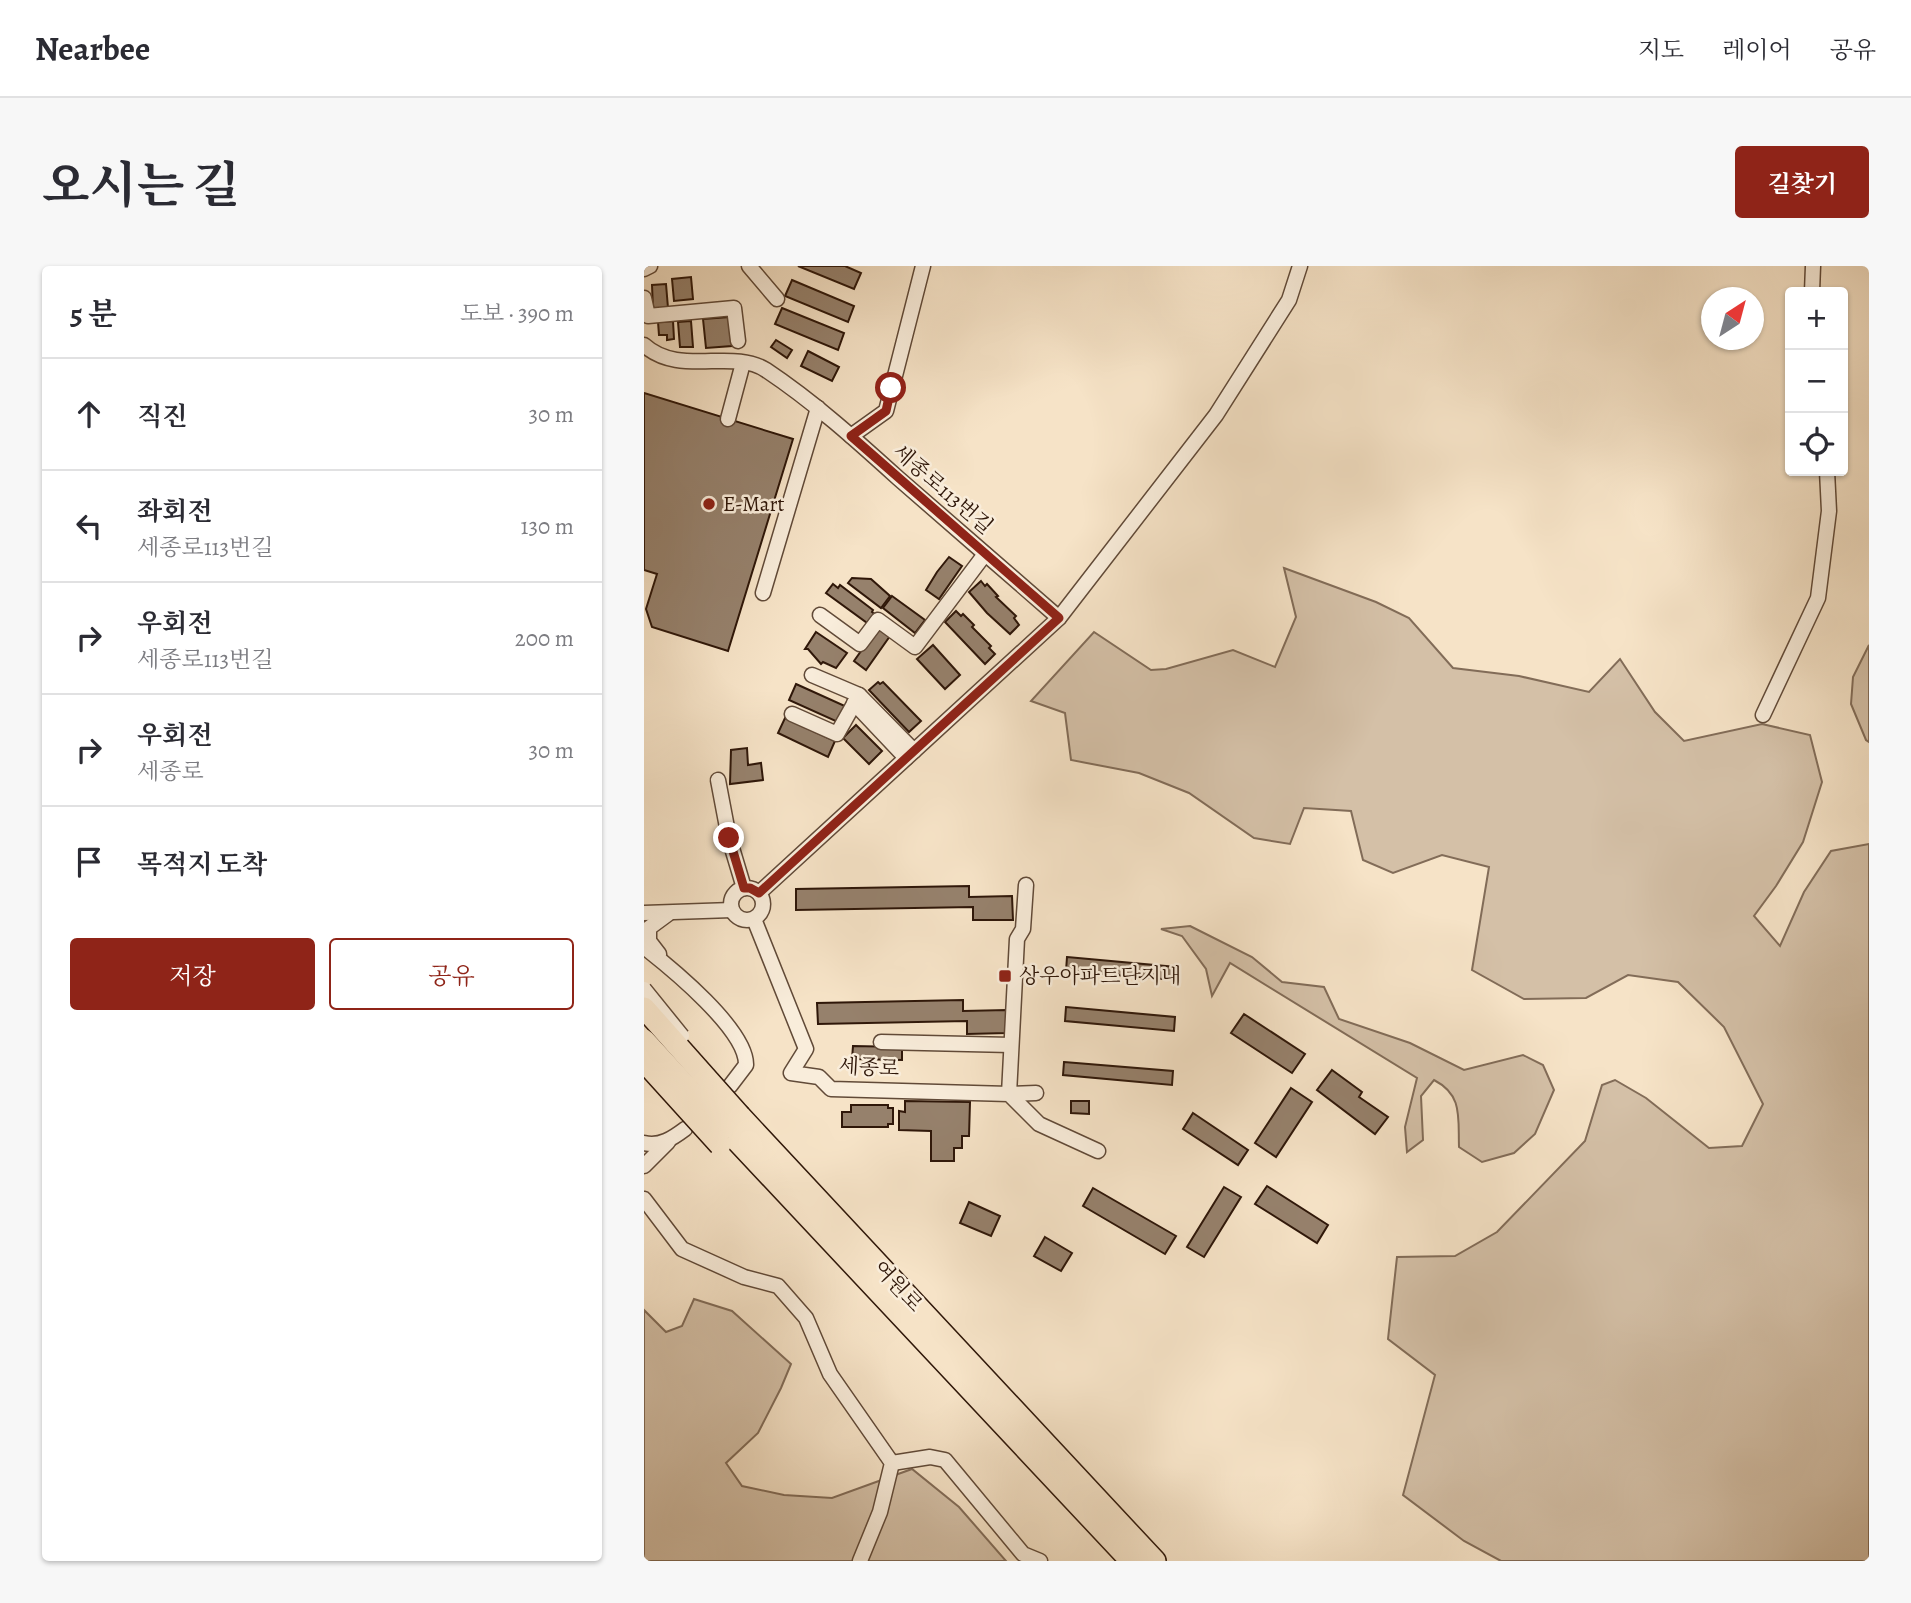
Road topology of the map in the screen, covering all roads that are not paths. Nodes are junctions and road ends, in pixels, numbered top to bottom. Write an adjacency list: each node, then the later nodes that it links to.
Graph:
1 (650, 266): 6 (street)
2 (749, 266): 9 (street)
3 (923, 266): 15 (street)
4 (1300, 266): 20 (street)
5 (1814, 266): 7 (street)
6 (644, 269)
7 (1812, 287)
8 (644, 299): 10 (street)
9 (777, 299)
10 (738, 341)
11 (644, 345): 12 (street, 세종로113번길)
12 (743, 363): 13 (street, 세종로113번길); 14 (street)
13 (818, 408): 15 (street, 세종로113번길); 18 (street)
14 (728, 419)
15 (851, 436): 17 (street, 세종로113번길)
16 (1827, 476): 24 (street)
17 (985, 554): 19 (street); 20 (street, 세종로113번길)
18 (763, 593)
19 (820, 615)
20 (1059, 618): 25 (street)
21 (812, 675): 22 (street)
22 (857, 699): 23 (street); 25 (street)
23 (792, 714)
24 (1763, 715)
25 (910, 754): 29 (street)
26 (718, 780): 28 (street)
27 (1026, 885): 40 (street)
28 (744, 888): 29 (street); 30 (street)
29 (759, 893): 33 (street)
30 (732, 910): 32 (street); 33 (street)
31 (644, 913): 32 (street)
32 (669, 913): 35 (street)
33 (754, 919): 44 (street, 세종로)
34 (644, 947): 35 (street)
35 (668, 965): 42 (street)
36 (644, 989): 46 (street, bridge)
37 (644, 1009): 46 (highway, 여원로, bridge)
38 (644, 1040): 46 (highway, 여원로, bridge)
39 (881, 1042): 40 (street)
40 (1011, 1045): 44 (street)
41 (644, 1061): 46 (highway, bridge)
42 (730, 1086)
43 (1036, 1093): 44 (street)
44 (1009, 1094): 49 (street)
45 (685, 1129): 47 (street)
46 (728, 1130): 55 (highway); 56 (highway, 여원로)
47 (669, 1141): 48 (street); 50 (street)
48 (644, 1143)
49 (1098, 1151)
50 (644, 1166)
51 (644, 1199): 52 (street)
52 (892, 1462): 53 (street); 54 (street)
53 (860, 1561)
54 (1040, 1561)
55 (1131, 1561)
56 (1155, 1561)

